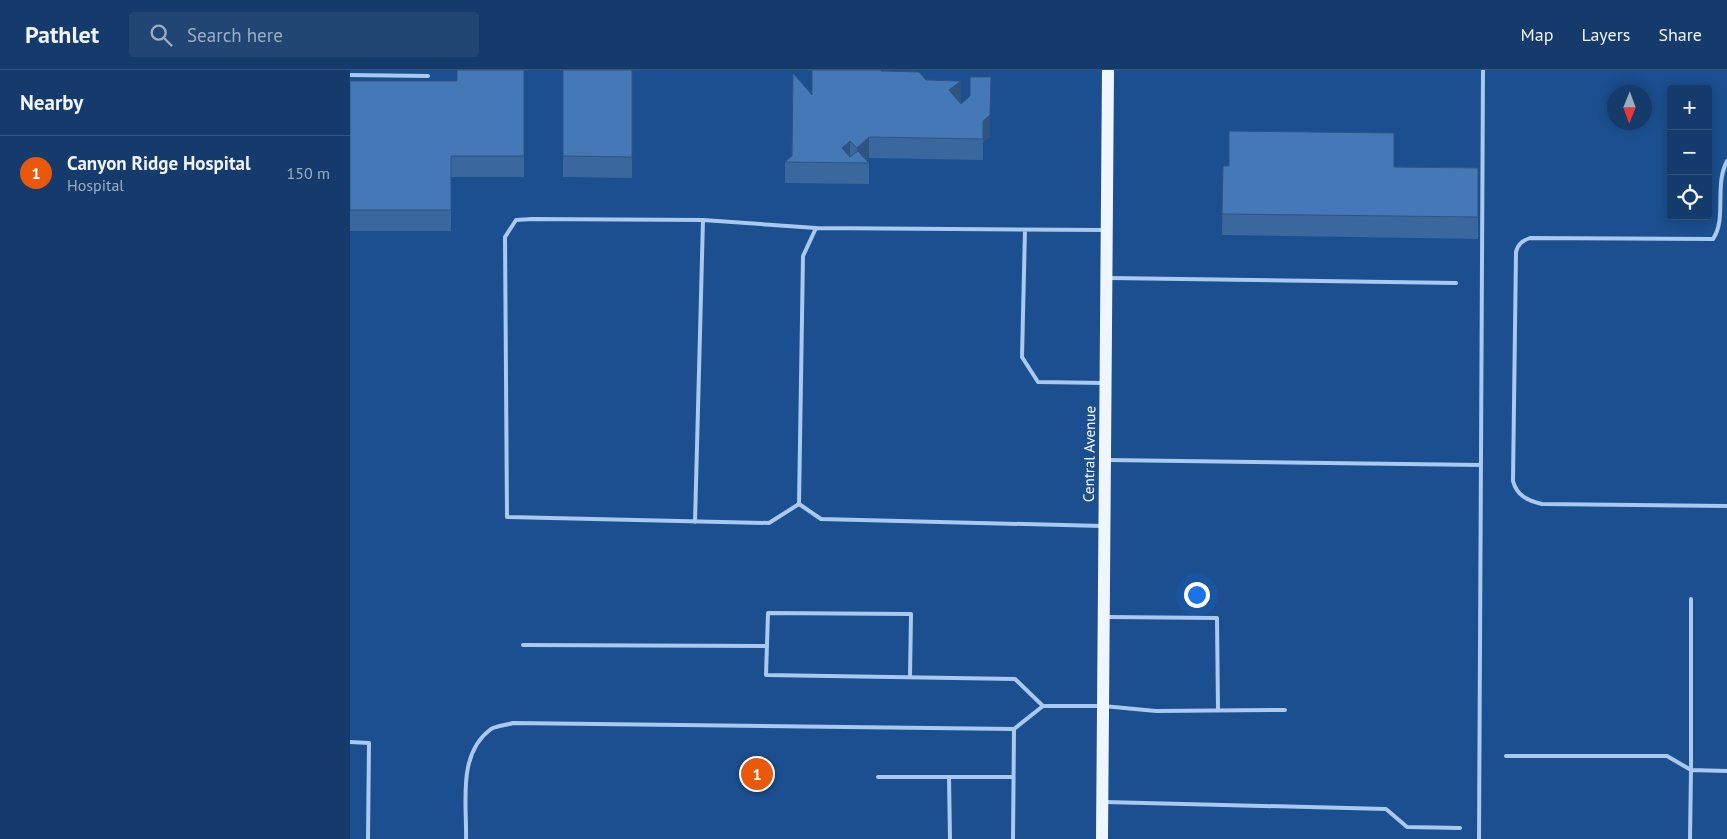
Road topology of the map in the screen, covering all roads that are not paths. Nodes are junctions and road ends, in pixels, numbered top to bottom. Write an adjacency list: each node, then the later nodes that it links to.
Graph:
1 (1108, 70): 9 (main road, Central Avenue)
2 (1483, 70): 14 (lane)
3 (350, 75): 4 (lane)
4 (428, 76)
5 (1727, 161): 16 (lane)
6 (702, 220): 7 (lane); 17 (lane); 17 (lane)
7 (816, 228): 8 (lane); 15 (lane)
8 (1025, 230): 9 (lane); 12 (lane)
9 (1107, 230): 10 (main road, Central Avenue)
10 (1106, 278): 11 (lane); 12 (main road, Central Avenue)
11 (1456, 283)
12 (1106, 383): 13 (main road, Central Avenue)
13 (1105, 460): 14 (lane); 18 (main road, Central Avenue)
14 (1481, 465): 43 (lane)
15 (799, 504): 17 (lane); 18 (lane)
16 (1727, 506)
17 (695, 522)
18 (1105, 526): 20 (main road, Central Avenue)
19 (1691, 599): 31 (lane)
20 (1104, 617): 25 (main road, Central Avenue); 26 (lane)
21 (523, 645): 22 (lane)
22 (767, 646): 23 (lane); 23 (lane)
23 (910, 677): 24 (lane)
24 (1043, 706): 25 (lane); 28 (lane)
25 (1103, 706): 26 (lane); 36 (main road, Central Avenue)
26 (1218, 710): 27 (lane)
27 (1285, 710)
28 (1014, 729): 35 (lane); 39 (lane)
29 (350, 742): 38 (lane)
30 (1506, 756): 31 (lane)
31 (1691, 770): 32 (lane); 44 (lane)
32 (1727, 771)
33 (878, 777): 34 (lane)
34 (950, 777): 35 (lane); 40 (lane)
35 (1013, 777): 41 (lane)
36 (1102, 802): 37 (lane); 42 (main road, Central Avenue)
37 (1460, 828)
38 (368, 839)
39 (466, 839)
40 (950, 839)
41 (1013, 839)
42 (1102, 839)
43 (1479, 839)
44 (1690, 839)

